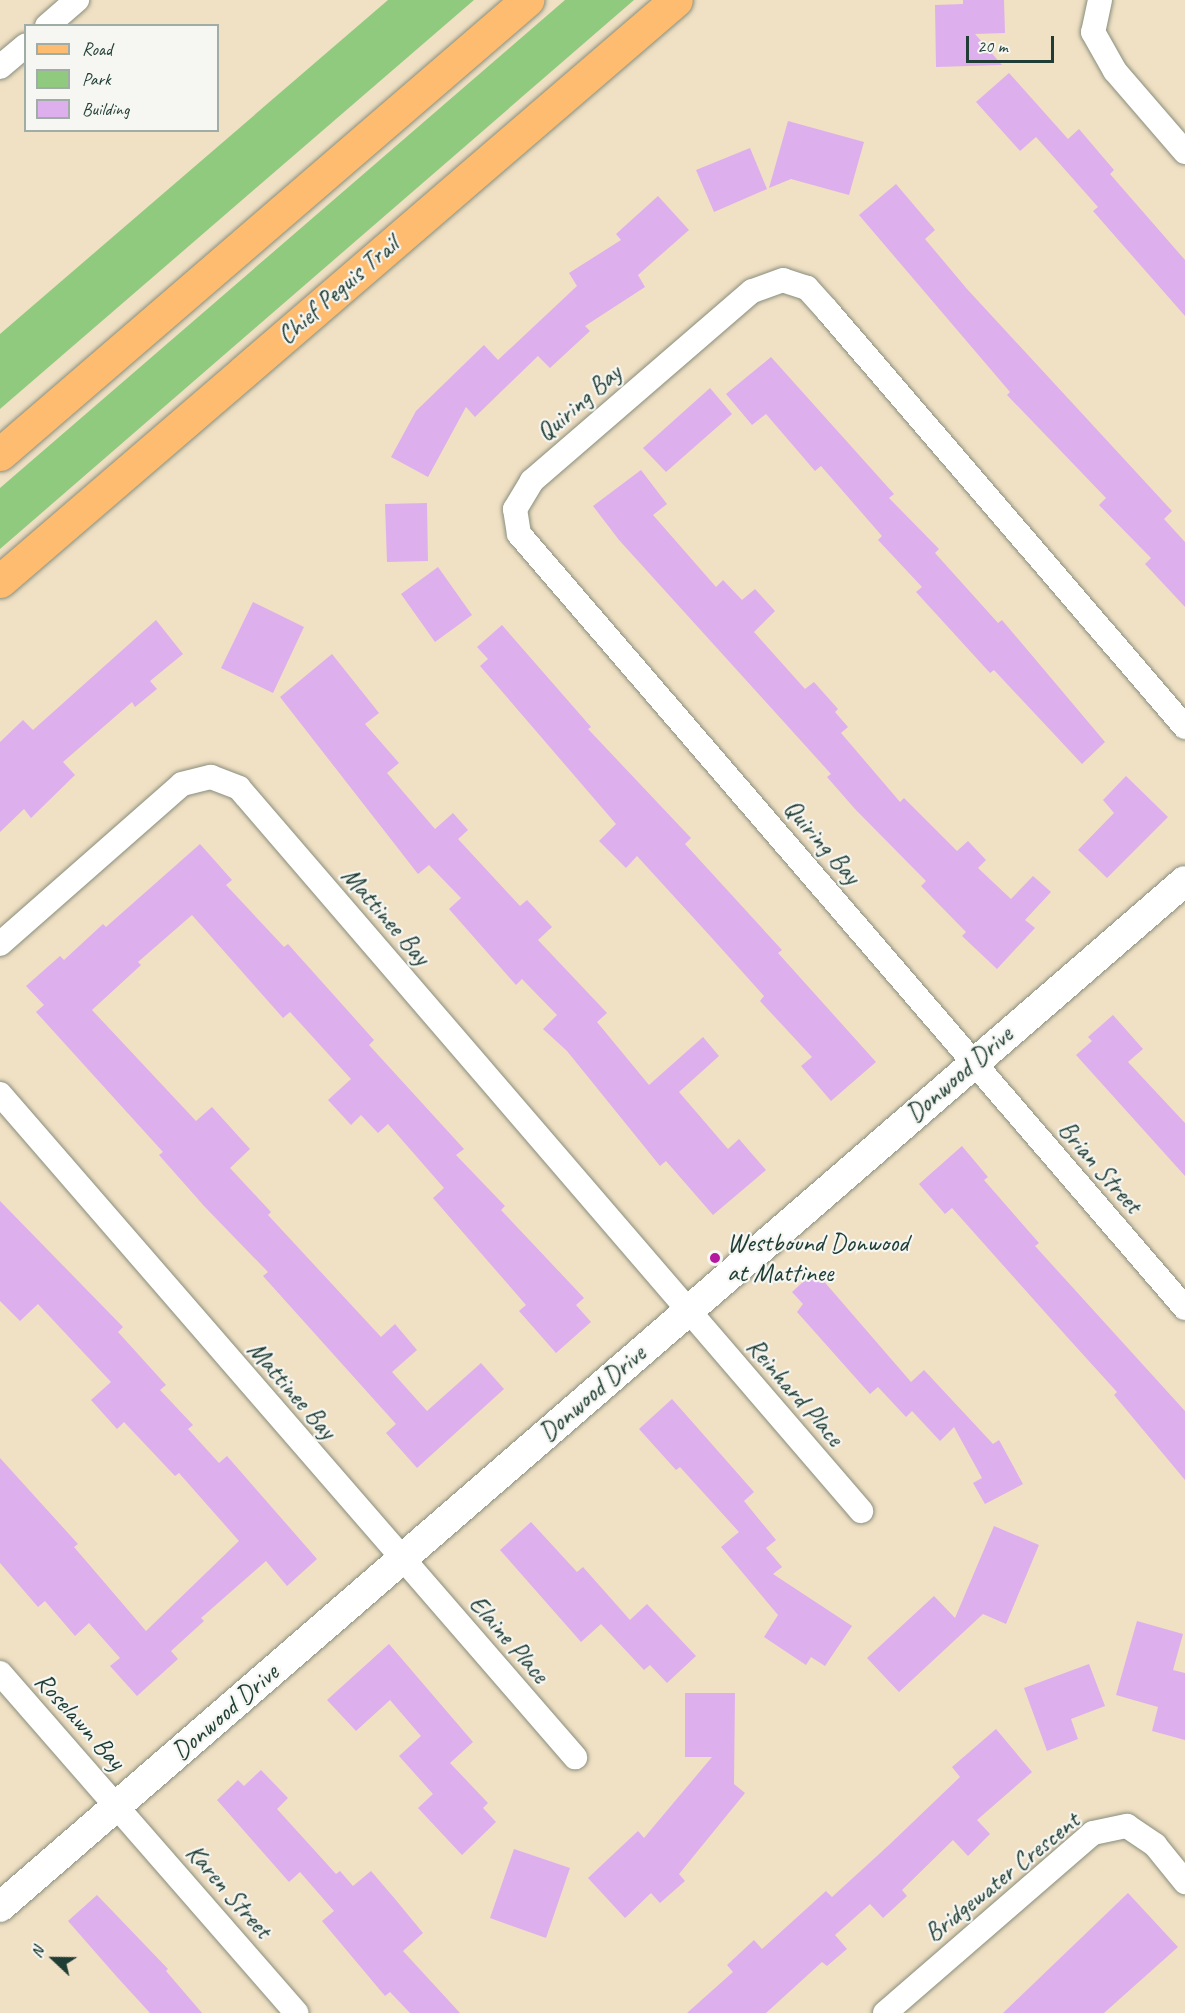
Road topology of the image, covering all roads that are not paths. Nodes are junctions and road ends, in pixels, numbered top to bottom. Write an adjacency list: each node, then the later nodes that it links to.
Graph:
1 (77, 0): 5 (street)
2 (527, 0): 9 (main road)
3 (676, 0): 10 (main road, Chief Peguis Trail)
4 (1100, 0): 8 (street)
5 (49, 24)
6 (24, 47): 7 (street)
7 (0, 67)
8 (1185, 152)
9 (0, 454)
10 (0, 581)
11 (1185, 727): 14 (street, Quiring Bay)
12 (1185, 881): 14 (street, Donwood Drive)
13 (0, 944): 17 (street, Mattinee Bay)
14 (972, 1063): 16 (street, Brian Street); 17 (street, Donwood Drive)
15 (0, 1094): 19 (street, Mattinee Bay)
16 (1185, 1308)
17 (687, 1311): 18 (street, Reinhard Place); 19 (street, Donwood Drive)
18 (861, 1511)
19 (400, 1558): 21 (street, Elaine Place); 22 (street, Donwood Drive)
20 (0, 1673): 22 (street, Roselawn Bay)
21 (575, 1757)
22 (118, 1805): 24 (street, Donwood Drive); 25 (street, Karen Street)
23 (1185, 1882): 26 (street, Bridgewater Crescent)
24 (0, 1906)
25 (297, 2013)
26 (885, 2013)

